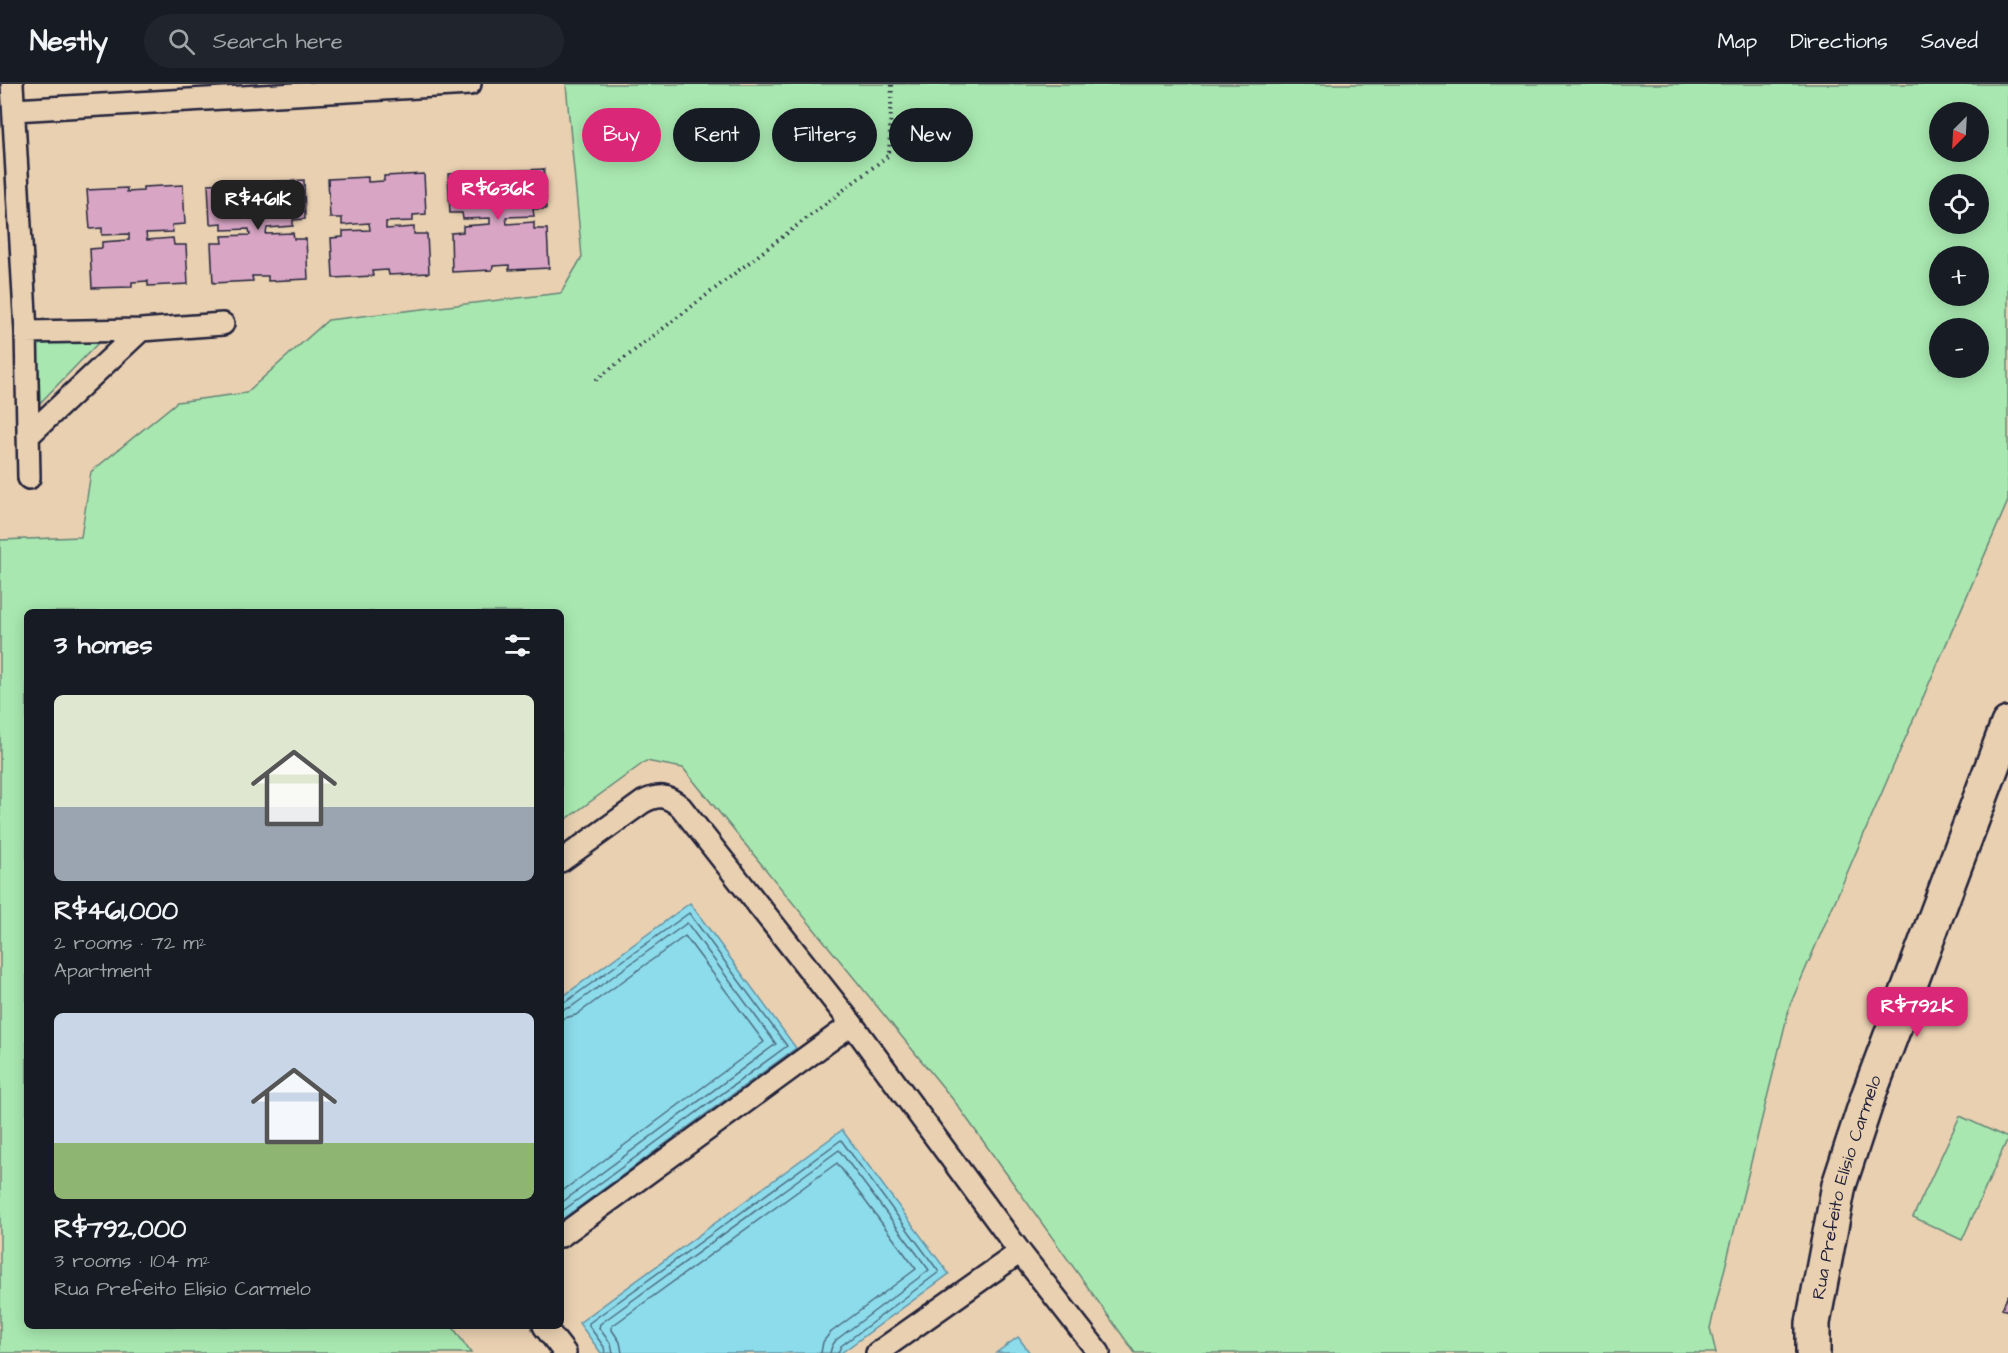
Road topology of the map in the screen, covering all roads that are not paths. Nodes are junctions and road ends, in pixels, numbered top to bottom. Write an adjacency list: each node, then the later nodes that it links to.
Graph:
1 (12, 84): 3 (lane)
2 (470, 84): 3 (lane)
3 (14, 110): 6 (lane)
4 (223, 324): 5 (lane)
5 (141, 330): 6 (lane); 7 (lane)
6 (26, 332): 7 (lane)
7 (28, 436): 8 (lane)
8 (28, 478)
9 (2008, 724): 18 (street, Rua Prefeito Elísio Carmelo)
10 (564, 859): 11 (lane)
11 (852, 1024): 12 (lane); 13 (lane)
12 (564, 1234)
13 (1020, 1252): 16 (lane); 17 (lane)
14 (546, 1329): 15 (lane)
15 (565, 1353)
16 (878, 1353)
17 (1099, 1353)
18 (1813, 1353)

